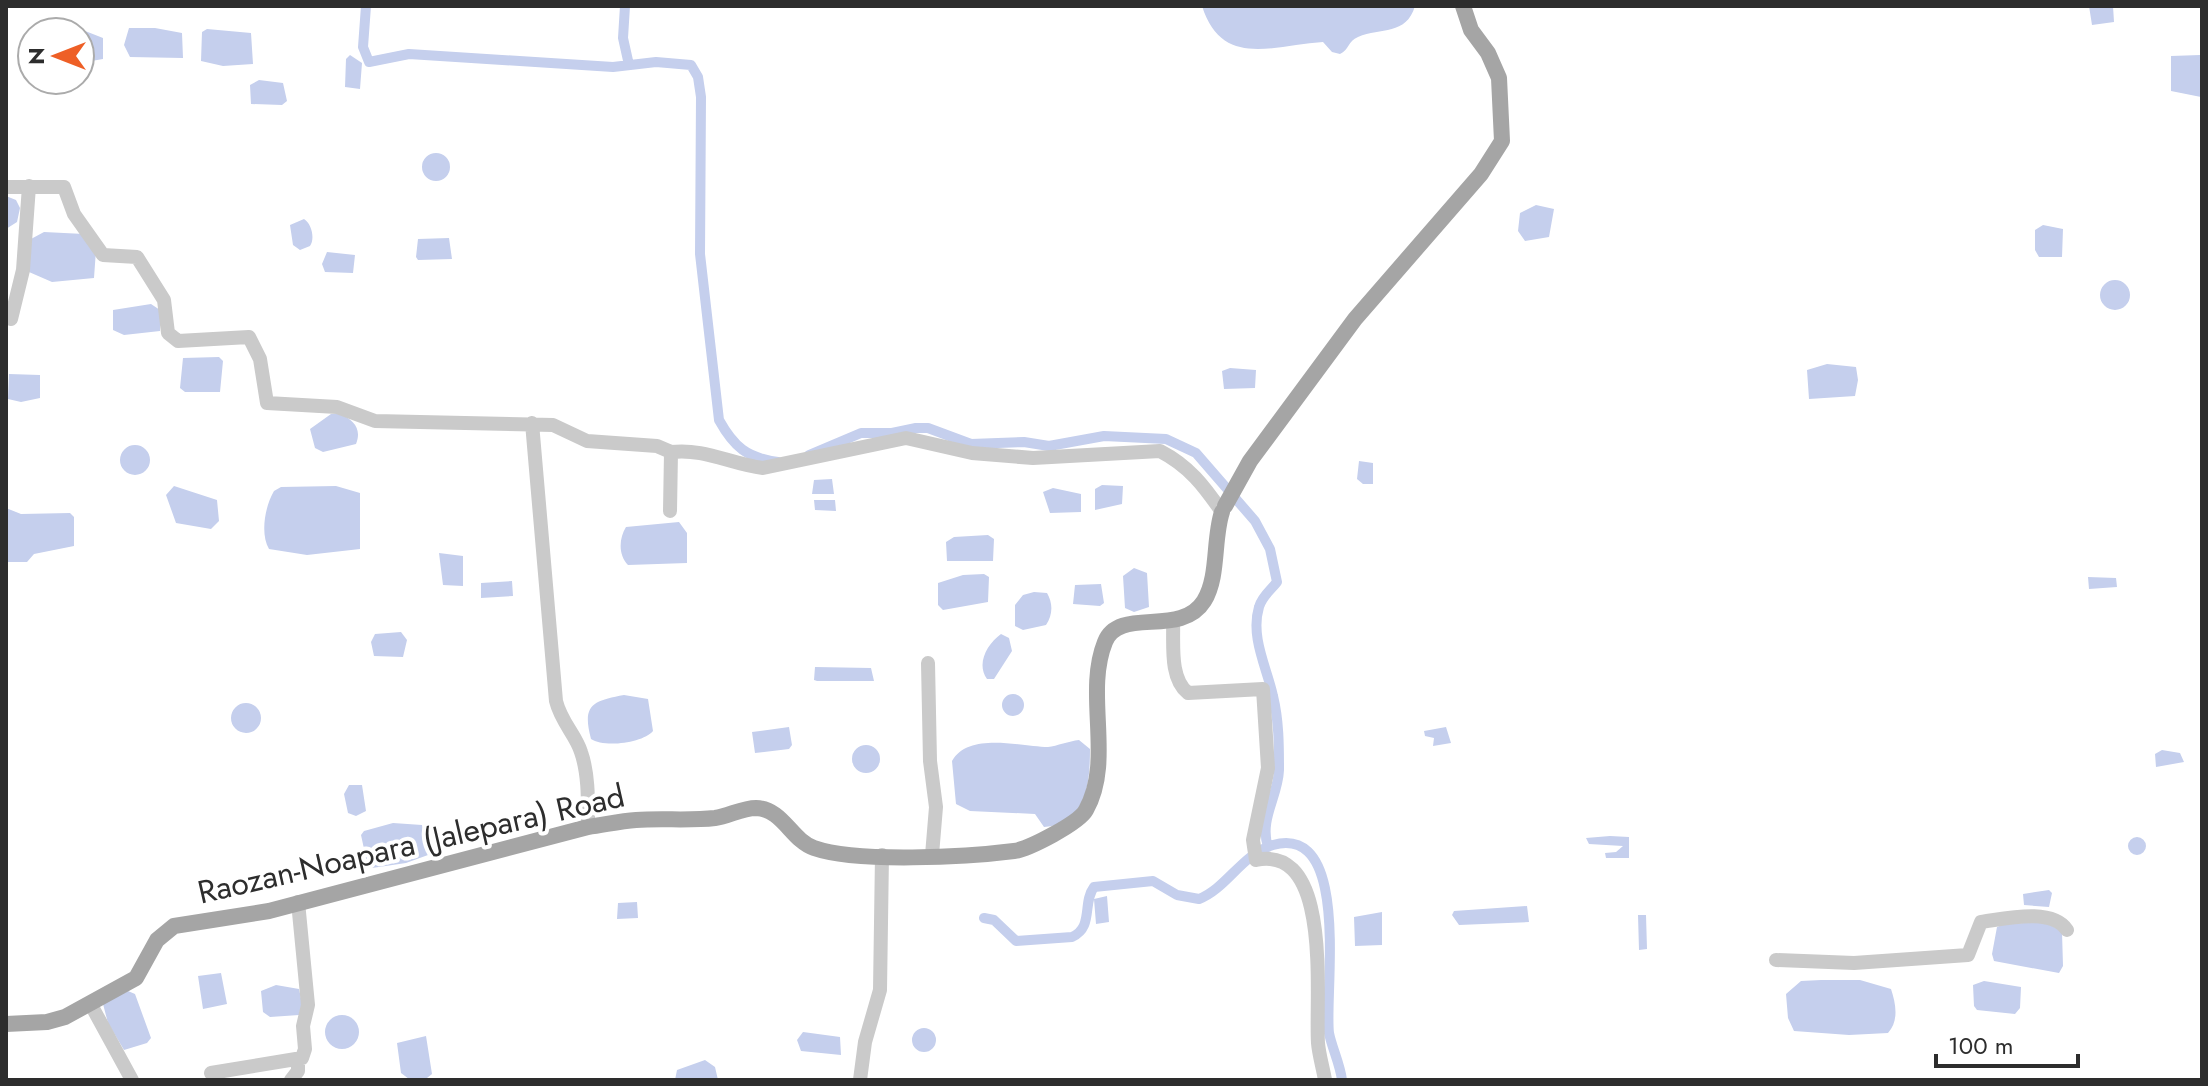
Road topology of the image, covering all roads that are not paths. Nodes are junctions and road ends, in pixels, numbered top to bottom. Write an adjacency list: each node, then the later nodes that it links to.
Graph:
1 (1463, 6): 7 (main road)
2 (29, 186): 3 (street); 4 (street); 5 (street)
3 (6, 187)
4 (11, 319)
5 (532, 423): 6 (street); 11 (street)
6 (671, 452): 7 (street); 8 (street)
7 (1224, 509): 9 (main road)
8 (670, 511)
9 (1173, 621): 13 (main road, Raozan-Noapara (Jalepara) Road); 24 (street)
10 (928, 663): 13 (street)
11 (588, 827): 12 (main road, Raozan-Noapara (Jalepara) Road); 14 (main road, Raozan-Noapara (Jalepara) Road)
12 (882, 855): 13 (main road, Raozan-Noapara (Jalepara) Road); 23 (street)
13 (932, 855)
14 (298, 902): 17 (main road, Raozan-Noapara (Jalepara) Road); 19 (street)
15 (2067, 930): 16 (street)
16 (1776, 960)
17 (90, 1003): 18 (main road, Raozan-Noapara (Jalepara) Road); 21 (street)
18 (6, 1024)
19 (298, 1060): 20 (street); 22 (street)
20 (211, 1073)
21 (132, 1080)
22 (291, 1080)
23 (860, 1080)
24 (1325, 1080)

